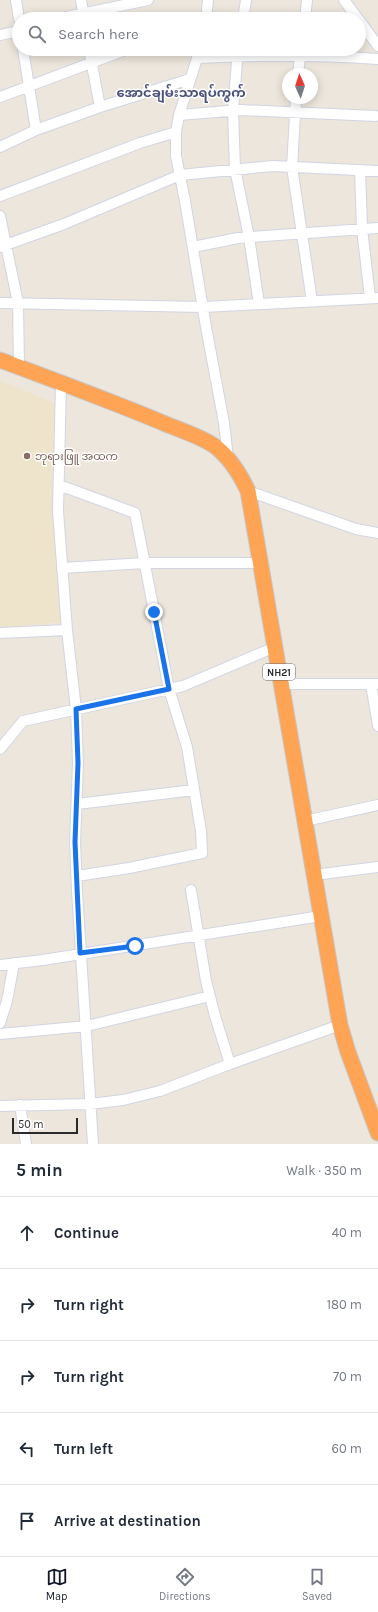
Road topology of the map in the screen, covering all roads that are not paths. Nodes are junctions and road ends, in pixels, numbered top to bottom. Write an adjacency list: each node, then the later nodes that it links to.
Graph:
1 (16, 0): 8 (street)
2 (81, 0): 9 (street)
3 (148, 0): 10 (street)
4 (208, 0): 11 (street)
5 (246, 0): 12 (street)
6 (307, 0): 13 (street)
7 (344, 0): 14 (street)
8 (18, 12)
9 (83, 12)
10 (100, 12)
11 (207, 12)
12 (244, 12)
13 (305, 12)
14 (353, 12)
15 (366, 30): 18 (street)
16 (12, 33): 17 (street)
17 (0, 36)
18 (378, 46)
19 (24, 56): 30 (street)
20 (91, 56): 27 (street)
21 (109, 56): 27 (street)
22 (197, 56): 29 (street)
23 (237, 56): 34 (street)
24 (300, 56): 28 (street)
25 (339, 56): 26 (street)
26 (378, 59)
27 (92, 62): 30 (street); 33 (street)
28 (299, 68)
29 (190, 79): 33 (street); 36 (street)
30 (29, 86): 31 (street); 38 (street)
31 (0, 97)
32 (296, 104): 35 (street)
33 (100, 107): 38 (street)
34 (233, 111): 35 (street); 36 (street); 42 (street)
35 (295, 112): 37 (street); 41 (street)
36 (179, 115): 39 (street)
37 (376, 116)
38 (36, 130): 40 (street)
39 (176, 132): 45 (street); 46 (street)
40 (0, 147)
41 (292, 167): 42 (street); 43 (street); 50 (street)
42 (235, 170): 45 (street); 51 (street)
43 (360, 170): 44 (street); 49 (street)
44 (378, 171)
45 (180, 175): 52 (street); 53 (street)
46 (0, 196)
47 (0, 216): 52 (street)
48 (378, 228): 49 (street)
49 (362, 229): 50 (street); 54 (street)
50 (303, 234): 51 (street); 55 (street)
51 (249, 237): 53 (street); 58 (street)
52 (3, 246): 57 (street)
53 (193, 247): 59 (street)
54 (374, 298): 55 (street)
55 (312, 301): 58 (street)
56 (0, 303): 57 (street)
57 (18, 303): 59 (street); 61 (street)
58 (259, 304): 59 (street)
59 (203, 307): 63 (street)
60 (0, 360): 61 (highway, NH21)
61 (18, 367): 62 (highway, NH21)
62 (61, 383): 63 (highway, NH21); 64 (street)
63 (228, 458): 65 (highway, NH21)
64 (58, 485): 67 (street); 69 (street)
65 (248, 491): 66 (street); 68 (highway, NH21)
66 (378, 534)
67 (145, 563): 68 (street); 69 (street); 75 (street)
68 (261, 563): 72 (highway, NH21)
69 (62, 568): 70 (street)
70 (66, 630): 71 (street); 76 (street)
71 (0, 633)
72 (275, 647): 73 (highway, NH21); 75 (street)
73 (282, 684): 74 (street); 82 (highway, NH21)
74 (374, 684): 77 (street)
75 (169, 689): 76 (street); 79 (street)
76 (76, 709): 78 (street); 80 (street)
77 (378, 726)
78 (0, 750)
79 (194, 790): 80 (street); 85 (street)
80 (77, 804): 85 (street)
81 (378, 805): 82 (street)
82 (305, 820): 84 (highway, NH21)
83 (378, 867): 84 (street)
84 (314, 875): 87 (highway, NH21)
85 (77, 876): 89 (street)
86 (191, 890): 88 (street)
87 (321, 916): 88 (street); 94 (highway, NH21)
88 (198, 935): 89 (street); 92 (street)
89 (80, 953): 90 (street); 95 (street)
90 (14, 963): 91 (street); 93 (street)
91 (0, 965)
92 (210, 996): 95 (street); 97 (street)
93 (0, 1023)
94 (340, 1025): 97 (street); 101 (highway, NH21)
95 (87, 1026): 96 (street); 98 (street)
96 (0, 1034)
97 (230, 1064): 98 (street)
98 (90, 1104): 99 (street); 103 (street)
99 (20, 1105): 100 (street); 102 (street)
100 (0, 1106)
101 (378, 1133)
102 (26, 1144)
103 (93, 1144)

